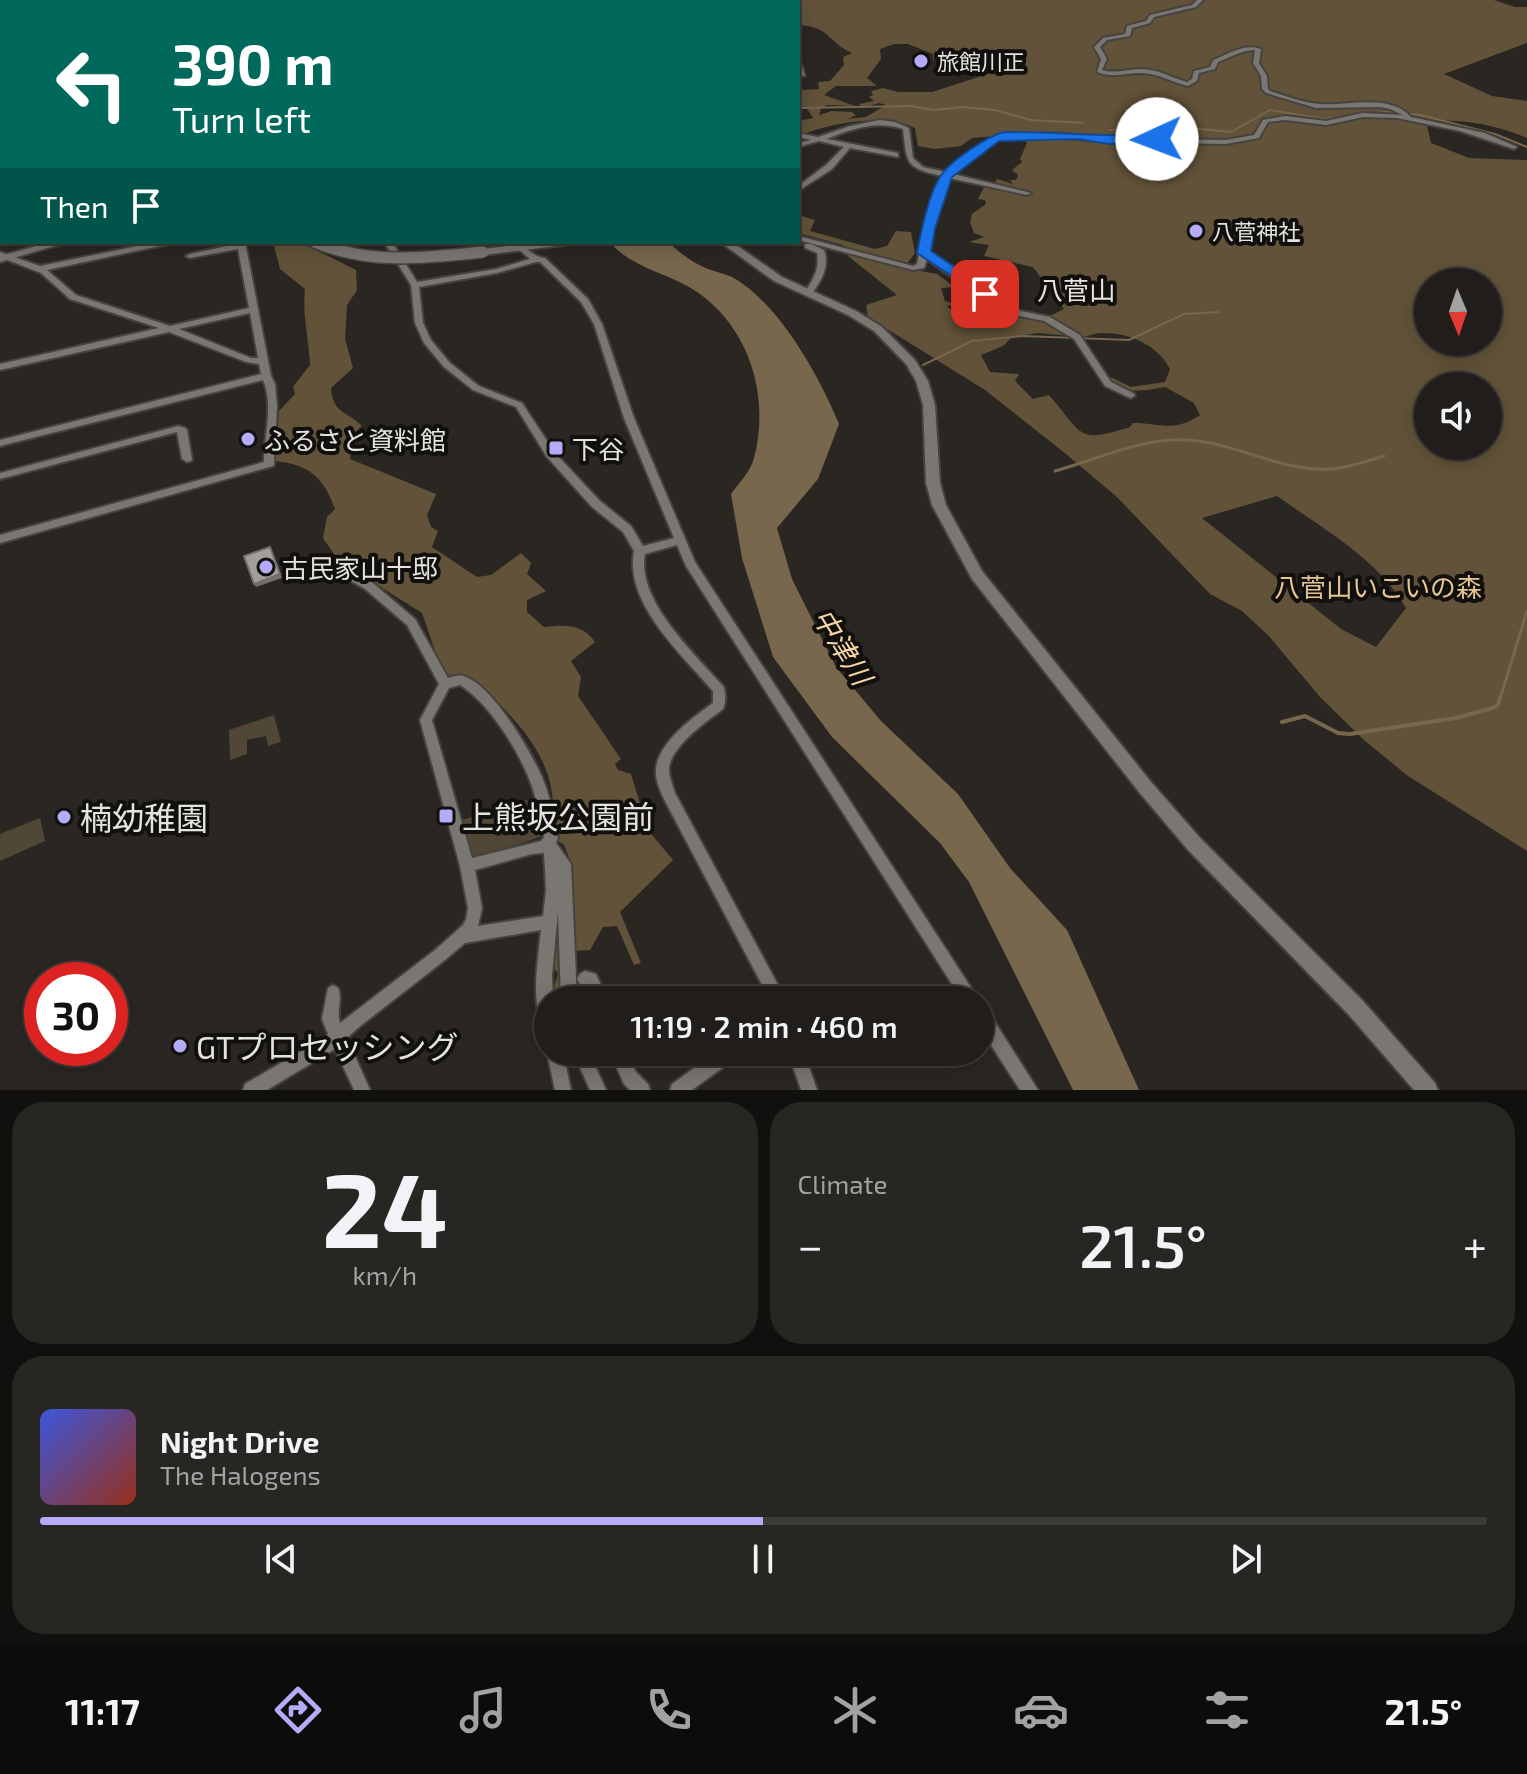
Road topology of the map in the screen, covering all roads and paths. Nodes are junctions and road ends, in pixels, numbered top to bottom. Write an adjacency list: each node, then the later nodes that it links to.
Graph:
1 (1200, 0): 4 (street)
2 (800, 68): 3 (street)
3 (803, 75)
4 (1408, 116): 9 (street); 11 (street)
5 (800, 135): 6 (street)
6 (821, 140): 7 (street); 8 (street); 11 (street)
7 (800, 145)
8 (848, 146): 10 (street); 12 (street)
9 (1514, 147)
10 (895, 155)
11 (946, 176): 13 (street); 23 (street)
12 (800, 188)
13 (1027, 193)
14 (800, 241): 23 (street)
15 (800, 241): 29 (street)
16 (54, 244): 24 (street)
17 (159, 244): 27 (street)
18 (241, 244): 25 (street); 30 (street)
19 (318, 244): 22 (street, bridge)
20 (389, 244): 28 (street)
21 (728, 244): 29 (street)
22 (518, 245): 26 (street)
23 (924, 253): 35 (street)
24 (2, 256): 27 (street)
25 (195, 256)
26 (536, 260): 28 (street); 40 (street)
27 (39, 269): 31 (street)
28 (415, 285): 41 (street)
29 (808, 293): 70 (street)
30 (253, 310): 31 (street); 32 (street)
31 (169, 328): 32 (street); 33 (street)
32 (264, 362): 34 (street)
33 (0, 367)
34 (266, 376): 36 (street); 39 (street)
35 (1130, 395)
36 (0, 443)
37 (187, 459): 38 (street)
38 (0, 476)
39 (0, 539)
40 (680, 540): 41 (street); 53 (street)
41 (640, 551): 52 (street)
42 (333, 565): 43 (street)
43 (445, 684): 44 (street); 45 (street)
44 (548, 846): 45 (street); 46 (street); 50 (street)
45 (467, 866): 47 (street)
46 (549, 922): 47 (street); 49 (street)
47 (461, 936): 55 (street)
48 (585, 979): 51 (street)
49 (542, 986)
50 (568, 986)
51 (594, 986)
52 (771, 986)
53 (962, 986)
54 (333, 993): 55 (street)
55 (338, 1035): 63 (street); 64 (street)
56 (994, 1035): 69 (street)
57 (558, 1066): 65 (street)
58 (587, 1066): 66 (street)
59 (624, 1066): 67 (street)
60 (707, 1066): 62 (street)
61 (801, 1066): 68 (street)
62 (684, 1088)
63 (251, 1090)
64 (362, 1090)
65 (563, 1090)
66 (598, 1090)
67 (642, 1090)
68 (809, 1090)
69 (1030, 1090)
70 (1428, 1090)

